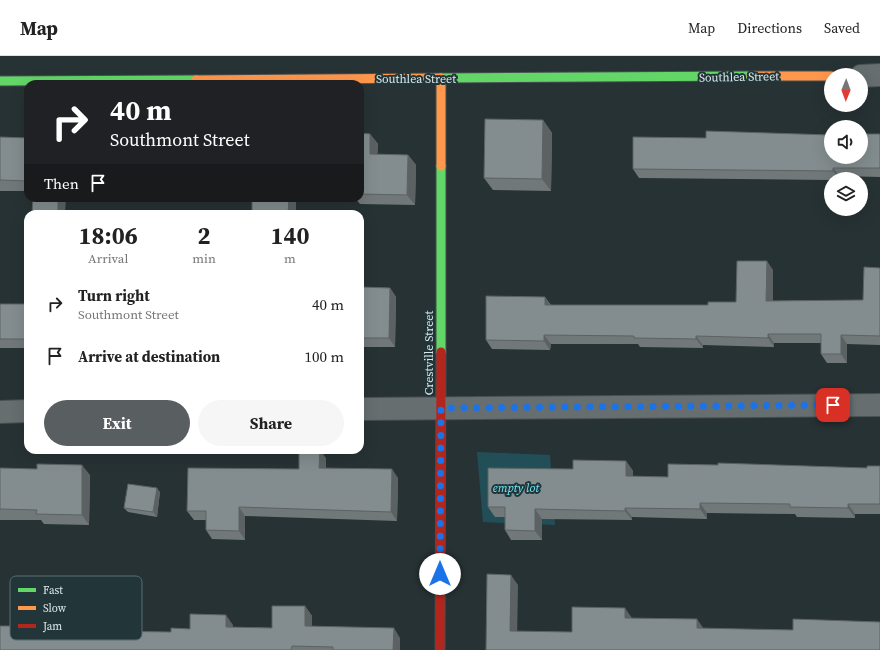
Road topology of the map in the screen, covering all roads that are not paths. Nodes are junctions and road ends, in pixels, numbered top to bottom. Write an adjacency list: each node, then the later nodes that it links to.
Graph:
1 (880, 75): 3 (street)
2 (824, 76): 4 (street, Southlea Street)
3 (868, 76)
4 (441, 79): 5 (street, Southlea Street); 10 (street, Crestville Street)
5 (220, 80)
6 (0, 81): 7 (street, Southlea Street)
7 (24, 81)
8 (880, 405): 10 (street)
9 (364, 408): 10 (street)
10 (441, 408): 13 (street, Crestville Street)
11 (0, 412): 12 (street)
12 (24, 412)
13 (440, 650)

